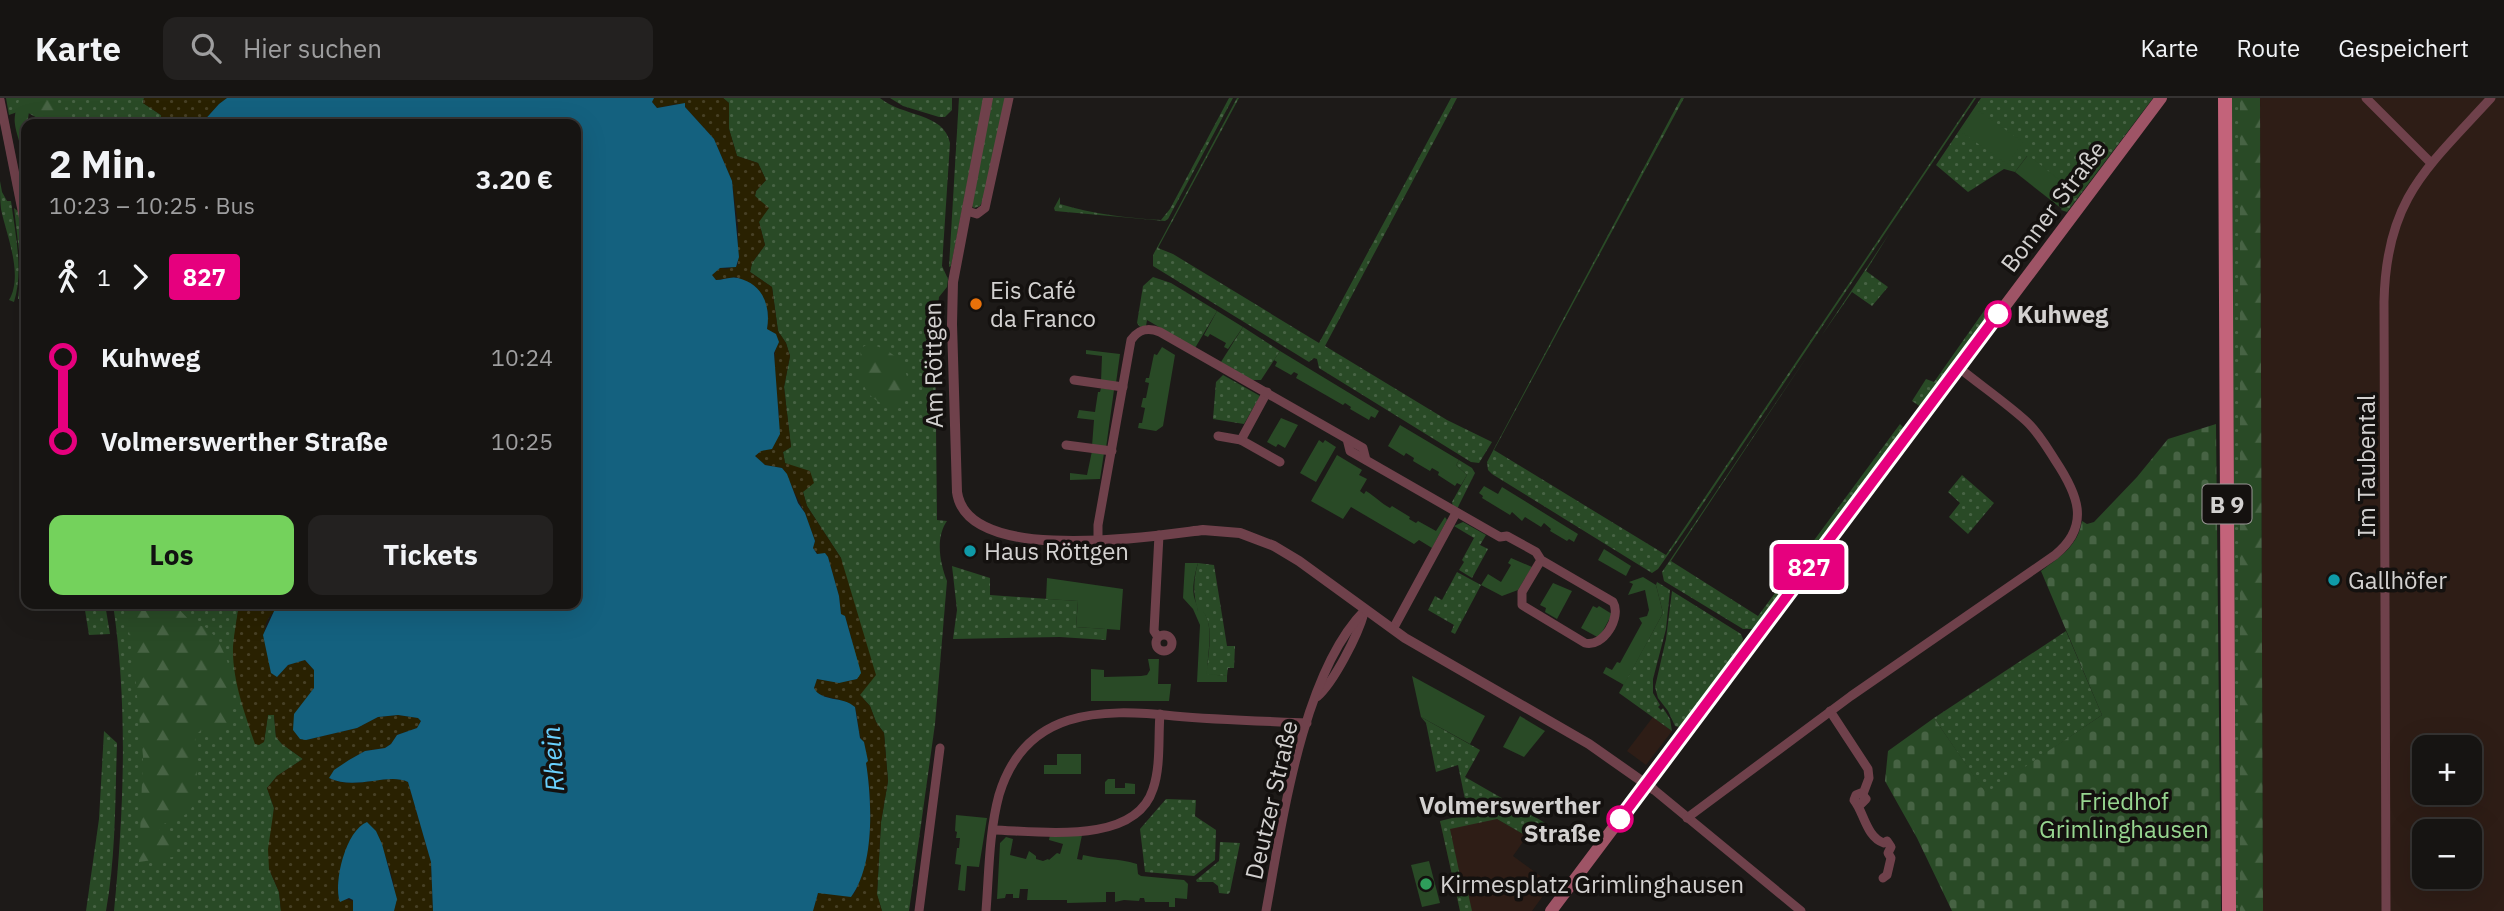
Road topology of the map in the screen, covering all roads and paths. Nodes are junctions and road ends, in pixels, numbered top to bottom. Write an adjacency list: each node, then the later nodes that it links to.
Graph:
1 (988, 98): 10 (street, Am Röttgen)
2 (1009, 98): 10 (street)
3 (2161, 98): 11 (main road, Bonner Straße)
4 (2225, 98): 40 (main road, B 9)
5 (2366, 98): 8 (street)
6 (2491, 98): 8 (street, Im Taubental)
7 (0, 100): 9 (street)
8 (2431, 163): 41 (street, Im Taubental)
9 (21, 205)
10 (967, 211): 22 (street, Am Röttgen)
11 (1958, 367): 27 (street); 31 (main road, Bonner Straße)
12 (1074, 380): 13 (street)
13 (1123, 387): 14 (street); 18 (street)
14 (1267, 392): 16 (street); 20 (street)
15 (1218, 436): 16 (street)
16 (1241, 440): 19 (street)
17 (1066, 445): 18 (street)
18 (1112, 451): 22 (street)
19 (1280, 462)
20 (1456, 513): 23 (street); 25 (street)
21 (1159, 535): 22 (street); 24 (street); 26 (street)
22 (1098, 541)
23 (1541, 560): 23 (street)
24 (1365, 610): 25 (street); 29 (street, Deutzer Straße)
25 (1393, 629): 31 (street)
26 (1158, 637)
27 (1830, 711): 32 (street); 34 (street)
28 (1160, 714): 29 (street); 33 (street); 33 (street)
29 (1307, 723): 37 (street, Deutzer Straße)
30 (940, 748): 35 (street)
31 (1650, 786): 32 (street); 38 (main road, Bonner Straße)
32 (1687, 818): 39 (street)
33 (993, 830): 36 (street)
34 (1883, 878)
35 (919, 911)
36 (986, 911)
37 (1266, 911)
38 (1552, 911)
39 (1801, 911)
40 (2228, 911)
41 (2386, 911)

